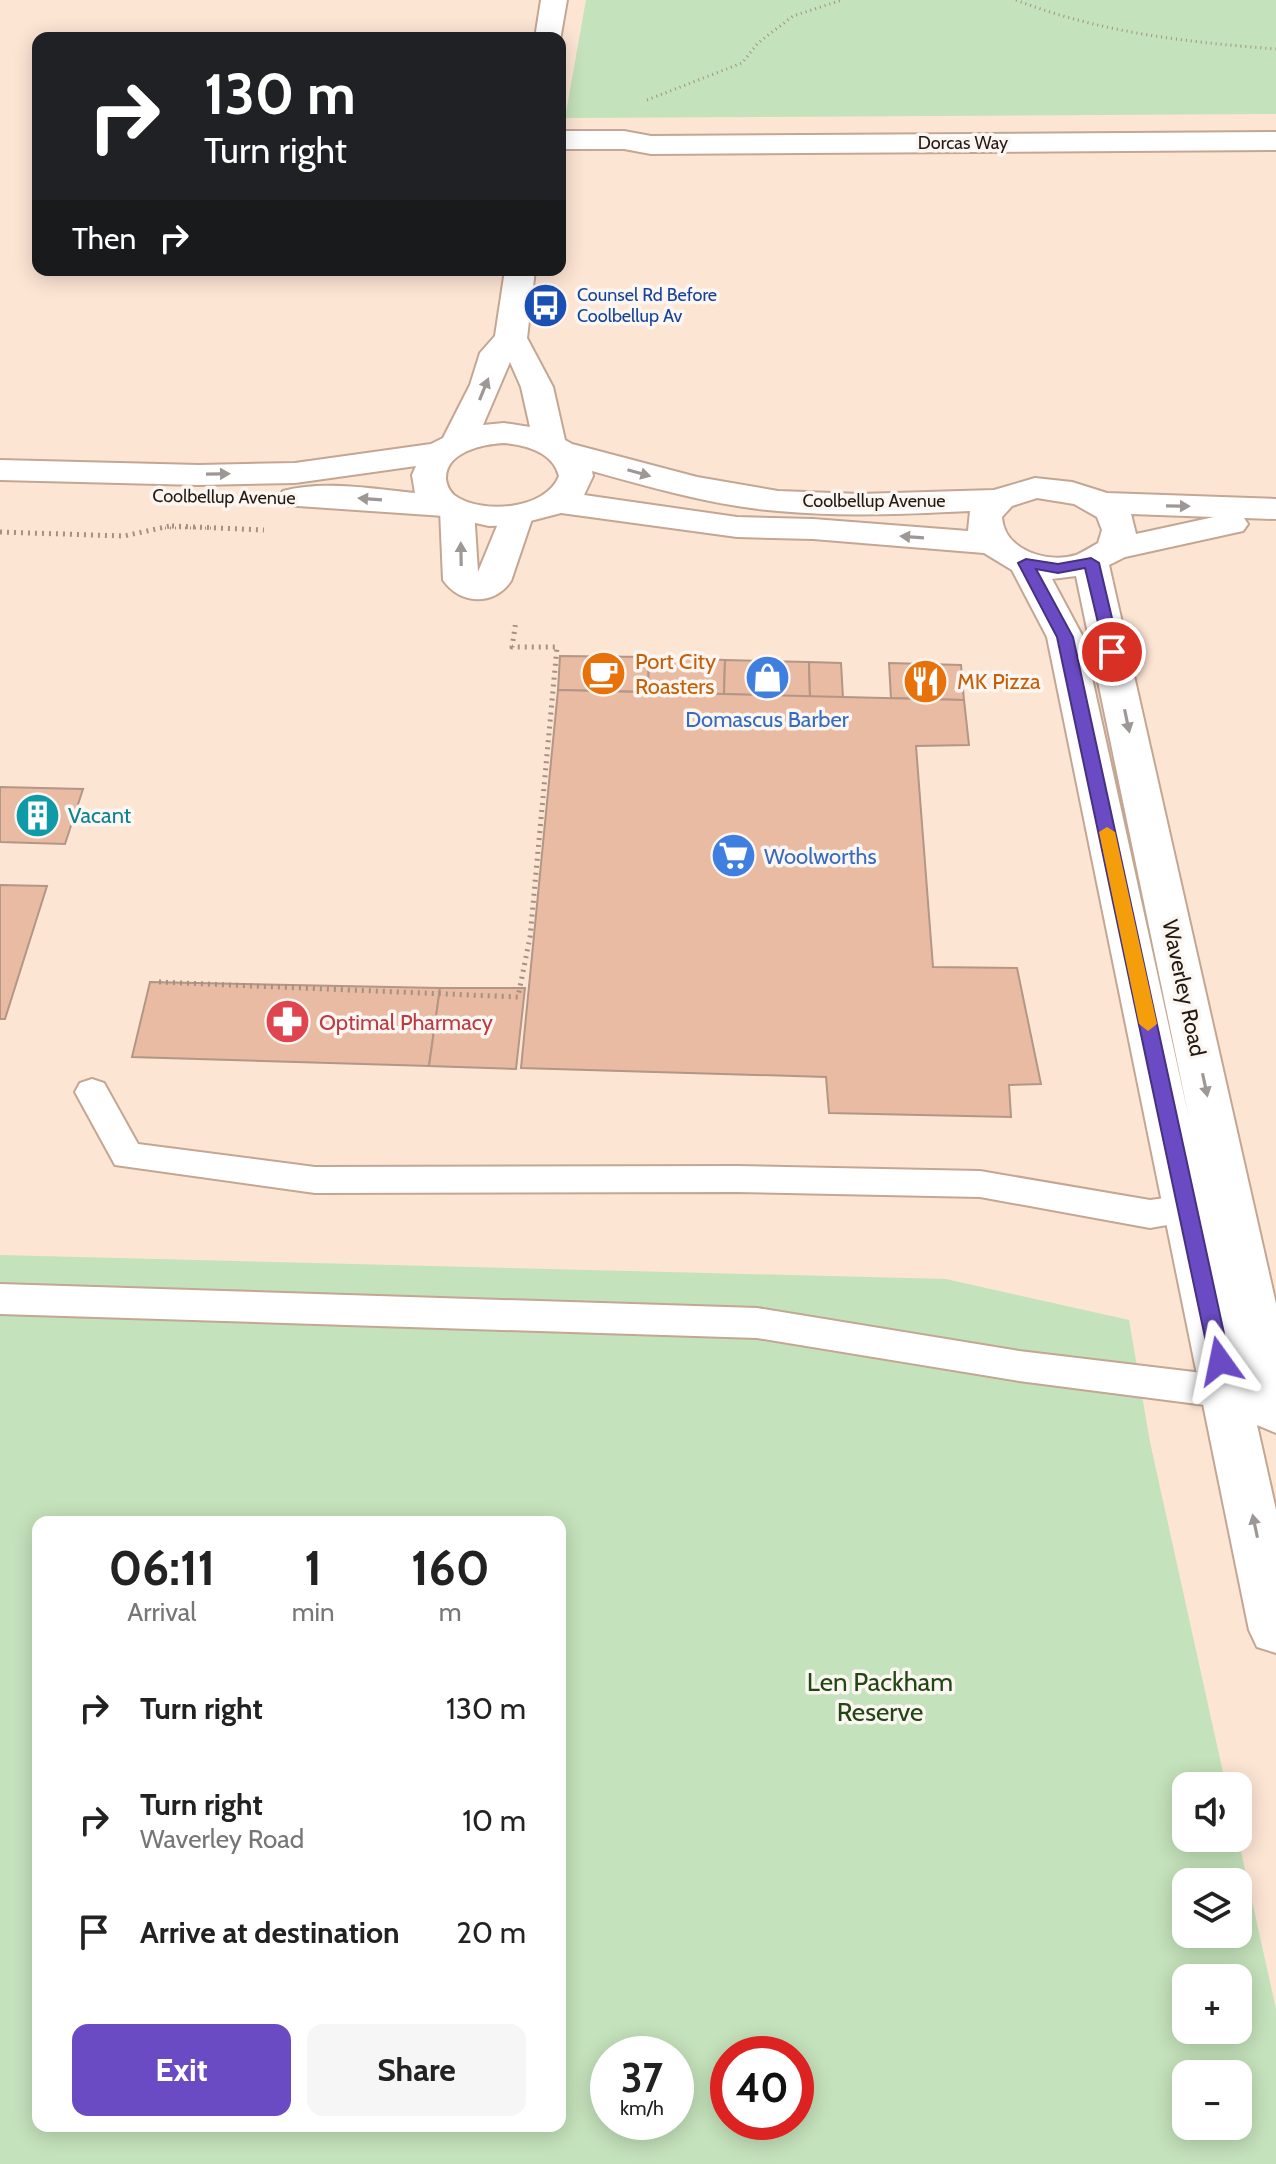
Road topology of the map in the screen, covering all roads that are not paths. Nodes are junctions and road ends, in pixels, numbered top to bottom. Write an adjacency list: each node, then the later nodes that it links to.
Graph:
1 (554, 0): 2 (street)
2 (549, 32)
3 (566, 140): 5 (street, Dorcas Way)
4 (1276, 141): 5 (street, Dorcas Way)
5 (651, 145): 6 (street, Dorcas Way)
6 (566, 154)
7 (519, 276): 8 (street)
8 (511, 338): 9 (street); 10 (street, one-way to 8)
9 (556, 447): 10 (street, Coolbellup Avenue); 13 (street, Coolbellup Avenue, one-way to 13); 14 (street)
10 (449, 448): 11 (street, Coolbellup Avenue, one-way to 10); 16 (street)
11 (0, 470)
12 (0, 493): 16 (street, Coolbellup Avenue, one-way to 12)
13 (997, 500): 15 (street, Coolbellup Avenue); 19 (street)
14 (557, 502): 18 (street); 19 (street, Coolbellup Avenue, one-way to 14)
15 (1100, 503): 17 (street, one-way to 17); 20 (street, Waverley Road)
16 (453, 508): 18 (street, Coolbellup Avenue); 18 (street, one-way to 16)
17 (1276, 511): 20 (street)
18 (516, 516)
19 (1008, 553): 20 (street, Coolbellup Avenue); 22 (street, Waverley Road)
20 (1103, 556): 25 (street, Waverley Road, one-way to 25)
21 (92, 1092): 22 (lane)
22 (1188, 1209): 24 (street, Waverley Road)
23 (0, 1299): 24 (lane)
24 (1227, 1392): 25 (lane); 26 (street, Waverley Road, one-way to 24)
25 (1274, 1405)
26 (1276, 1630)

